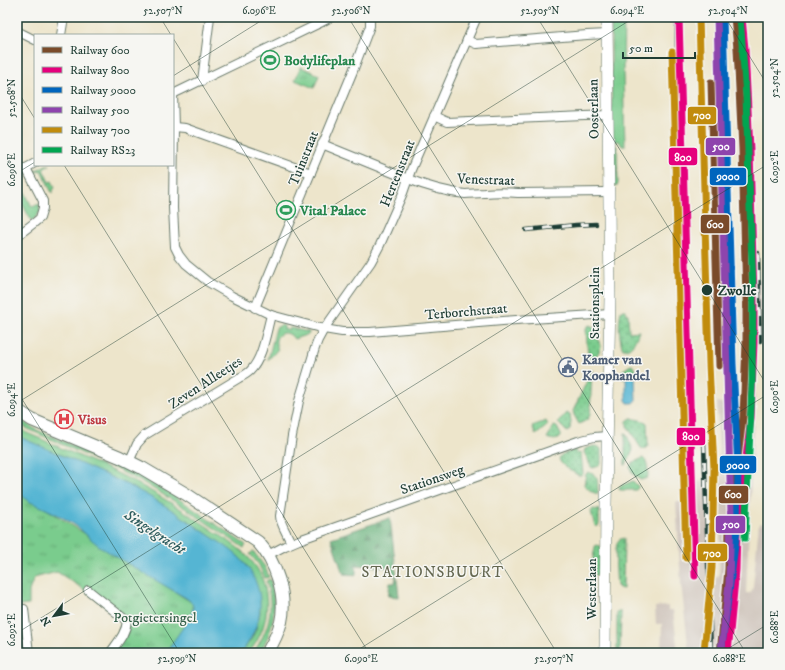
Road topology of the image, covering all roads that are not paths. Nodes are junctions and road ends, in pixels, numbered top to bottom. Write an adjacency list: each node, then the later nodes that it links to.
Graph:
1 (64, 17): 8 (street)
2 (210, 17): 12 (street)
3 (331, 17): 12 (street)
4 (370, 17): 17 (street, Tuinstraat)
5 (477, 17): 11 (street, Hertenstraat)
6 (607, 17): 9 (street, Oosterlaan)
7 (17, 31): 10 (street)
8 (61, 34)
9 (607, 34): 11 (street); 14 (street, Oosterlaan)
10 (34, 40)
11 (467, 40): 15 (street, Hertenstraat)
12 (202, 81): 13 (street)
13 (174, 94)
14 (608, 115): 15 (street); 24 (street, Oosterlaan)
15 (434, 116): 23 (street, Hertenstraat)
16 (174, 127): 22 (street)
17 (322, 144): 22 (street, Tuinstraat); 23 (street, Venestraat)
18 (34, 164): 20 (street)
19 (174, 166): 26 (street)
20 (26, 168): 21 (street); 25 (street)
21 (17, 173)
22 (311, 173): 26 (street, Tuinstraat)
23 (408, 179): 24 (street, Venestraat); 29 (street, Hertenstraat)
24 (609, 196): 27 (street, Stationsplein)
25 (17, 236)
26 (256, 308): 28 (street)
27 (610, 314): 29 (street, Terborchstraat); 31 (street, Stationsplein)
28 (271, 315): 29 (street); 32 (street, Zeven Alleetjes)
29 (324, 329): 34 (street, Hertenstraat)
30 (17, 410): 32 (main road)
31 (607, 436): 33 (street, Stationsplein); 34 (street, Stationsweg)
32 (129, 462): 35 (main road)
33 (606, 526): 41 (street, Westerlaan)
34 (291, 543): 35 (street, Stationsweg)
35 (268, 555): 40 (main road)
36 (88, 590): 39 (street)
37 (24, 609): 38 (street)
38 (30, 653)
39 (110, 653)
40 (267, 653)
41 (605, 653)

